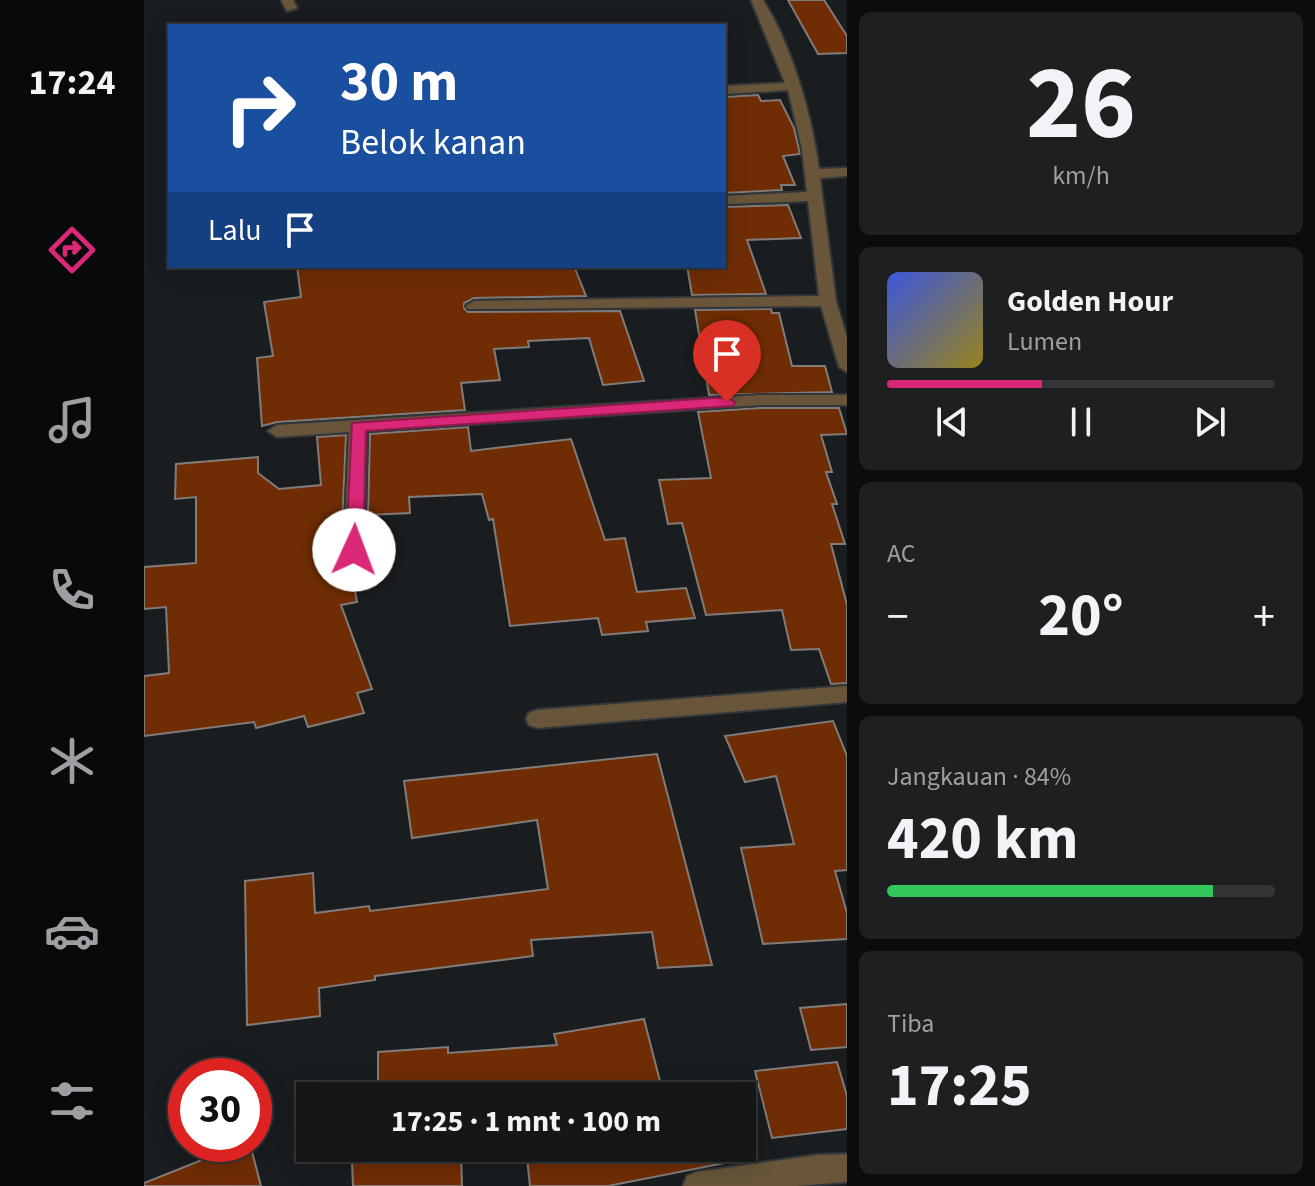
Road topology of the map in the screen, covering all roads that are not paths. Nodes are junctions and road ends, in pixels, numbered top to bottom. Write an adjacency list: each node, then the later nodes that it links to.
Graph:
1 (757, 0): 2 (street)
2 (793, 86): 3 (street); 5 (street)
3 (726, 90)
4 (847, 172): 5 (street)
5 (812, 174): 6 (street)
6 (815, 196): 7 (street); 8 (street)
7 (726, 200)
8 (828, 301): 9 (street); 10 (street)
9 (474, 306)
10 (847, 367)
11 (847, 400): 12 (street)
12 (358, 426): 13 (street); 14 (street)
13 (277, 431)
14 (354, 550)
15 (847, 694): 16 (street)
16 (537, 719)
17 (847, 1168): 18 (street)
18 (697, 1186)

